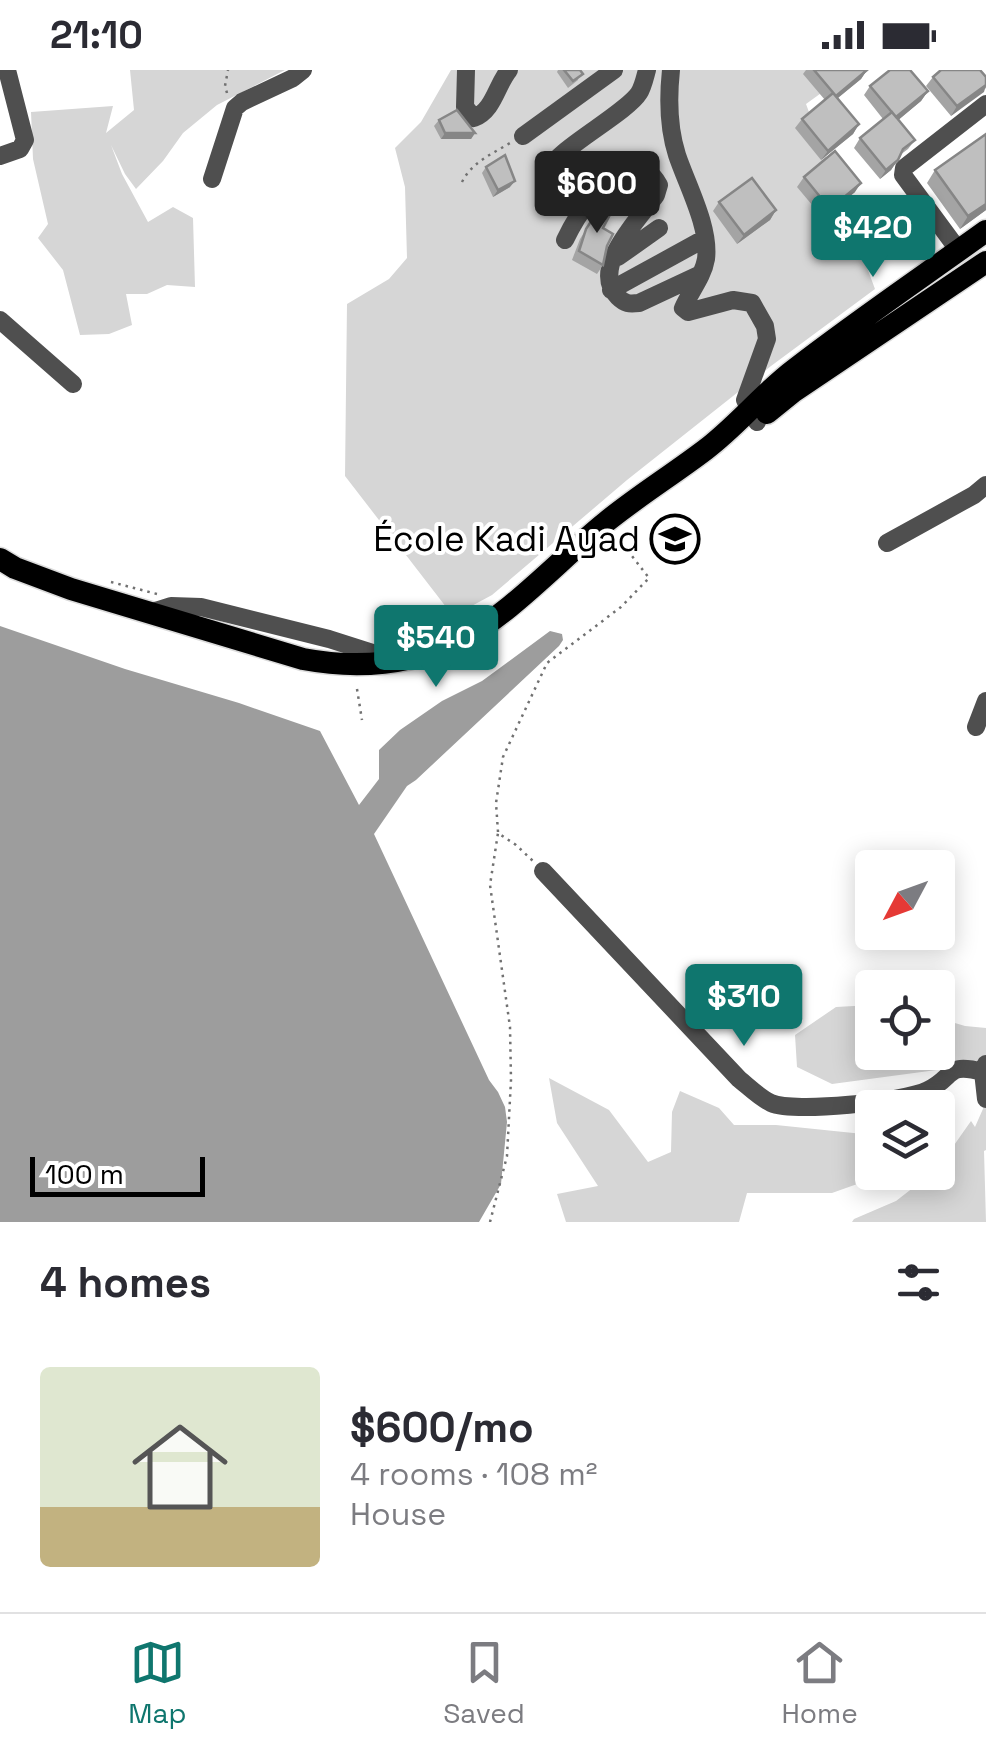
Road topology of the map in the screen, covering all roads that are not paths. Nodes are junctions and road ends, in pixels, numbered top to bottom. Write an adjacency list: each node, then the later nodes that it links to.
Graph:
1 (7, 70): 10 (street)
2 (304, 70): 12 (street)
3 (509, 70): 7 (street)
4 (614, 70): 9 (street)
5 (647, 70): 11 (street)
6 (670, 70): 15 (street)
7 (465, 71)
8 (986, 104): 17 (street)
9 (523, 136)
10 (0, 156)
11 (633, 168): 16 (street); 18 (street)
12 (212, 179)
13 (659, 228): 18 (street)
14 (986, 231): 17 (main road)
15 (704, 239): 20 (street); 21 (street)
16 (564, 240)
17 (959, 250): 24 (main road)
18 (609, 262): 21 (street)
19 (986, 262): 24 (main road)
20 (701, 274): 21 (street); 24 (street)
21 (611, 290)
22 (0, 320): 23 (street)
23 (73, 384)
24 (753, 416): 27 (main road); 28 (main road)
25 (986, 485): 26 (street)
26 (886, 543)
27 (0, 559)
28 (0, 574)
29 (986, 701): 30 (street)
30 (976, 727)
31 (543, 872): 32 (street)
32 (985, 1068): 33 (street)
33 (986, 1099)

